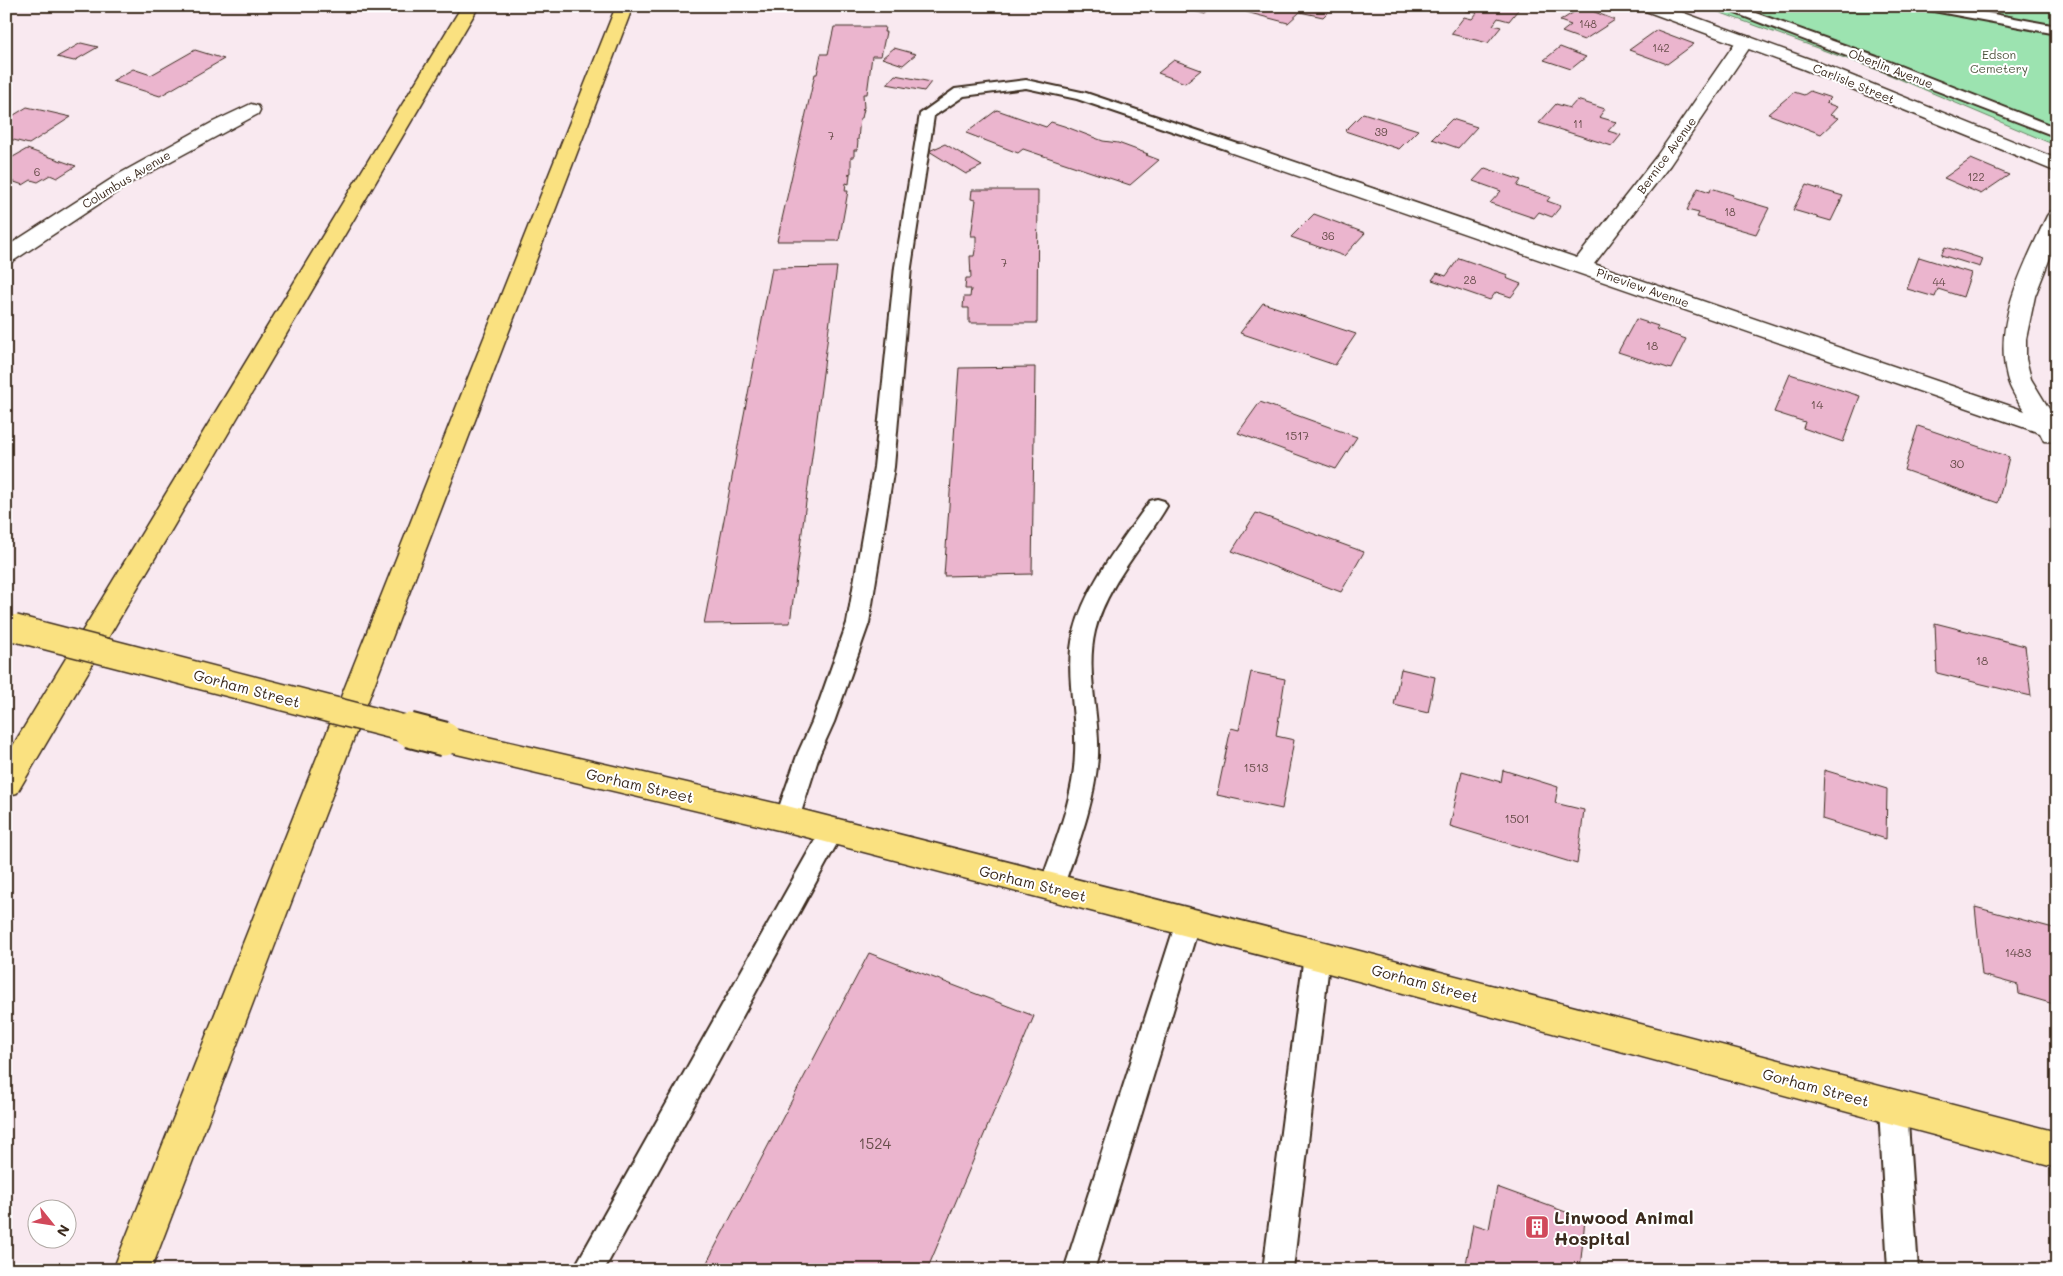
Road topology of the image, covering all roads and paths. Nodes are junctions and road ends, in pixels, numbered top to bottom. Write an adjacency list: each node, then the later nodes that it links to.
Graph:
1 (471, 6): 18 (main road)
2 (624, 6): 26 (main road)
3 (1650, 6): 7 (street, Carlisle Street)
4 (1723, 6): 9 (lane, Oberlin Avenue)
5 (1928, 6): 6 (lane)
6 (2057, 30)
7 (1745, 41): 11 (street, Carlisle Street); 14 (street, Bernice Avenue)
8 (252, 110): 13 (street, Columbus Avenue)
9 (2057, 133)
10 (1236, 148): 14 (street, Pineview Avenue); 19 (lane)
11 (2057, 166)
12 (2057, 216): 15 (street)
13 (6, 257)
14 (1582, 266): 15 (street, Pineview Avenue)
15 (2053, 435)
16 (1157, 506): 21 (lane)
17 (10, 627): 19 (main road, Gorham Street, bridge)
18 (6, 784)
19 (787, 819): 20 (main road, Gorham Street)
20 (832, 831): 21 (main road, Gorham Street); 27 (lane)
21 (1051, 888): 22 (main road, Gorham Street)
22 (1188, 922): 23 (main road, Gorham Street); 28 (lane)
23 (1317, 954): 24 (main road, Gorham Street); 29 (lane)
24 (1893, 1108): 25 (main road, Gorham Street); 30 (lane)
25 (2057, 1150)
26 (132, 1270)
27 (588, 1270)
28 (1079, 1270)
29 (1278, 1270)
30 (1903, 1270)

